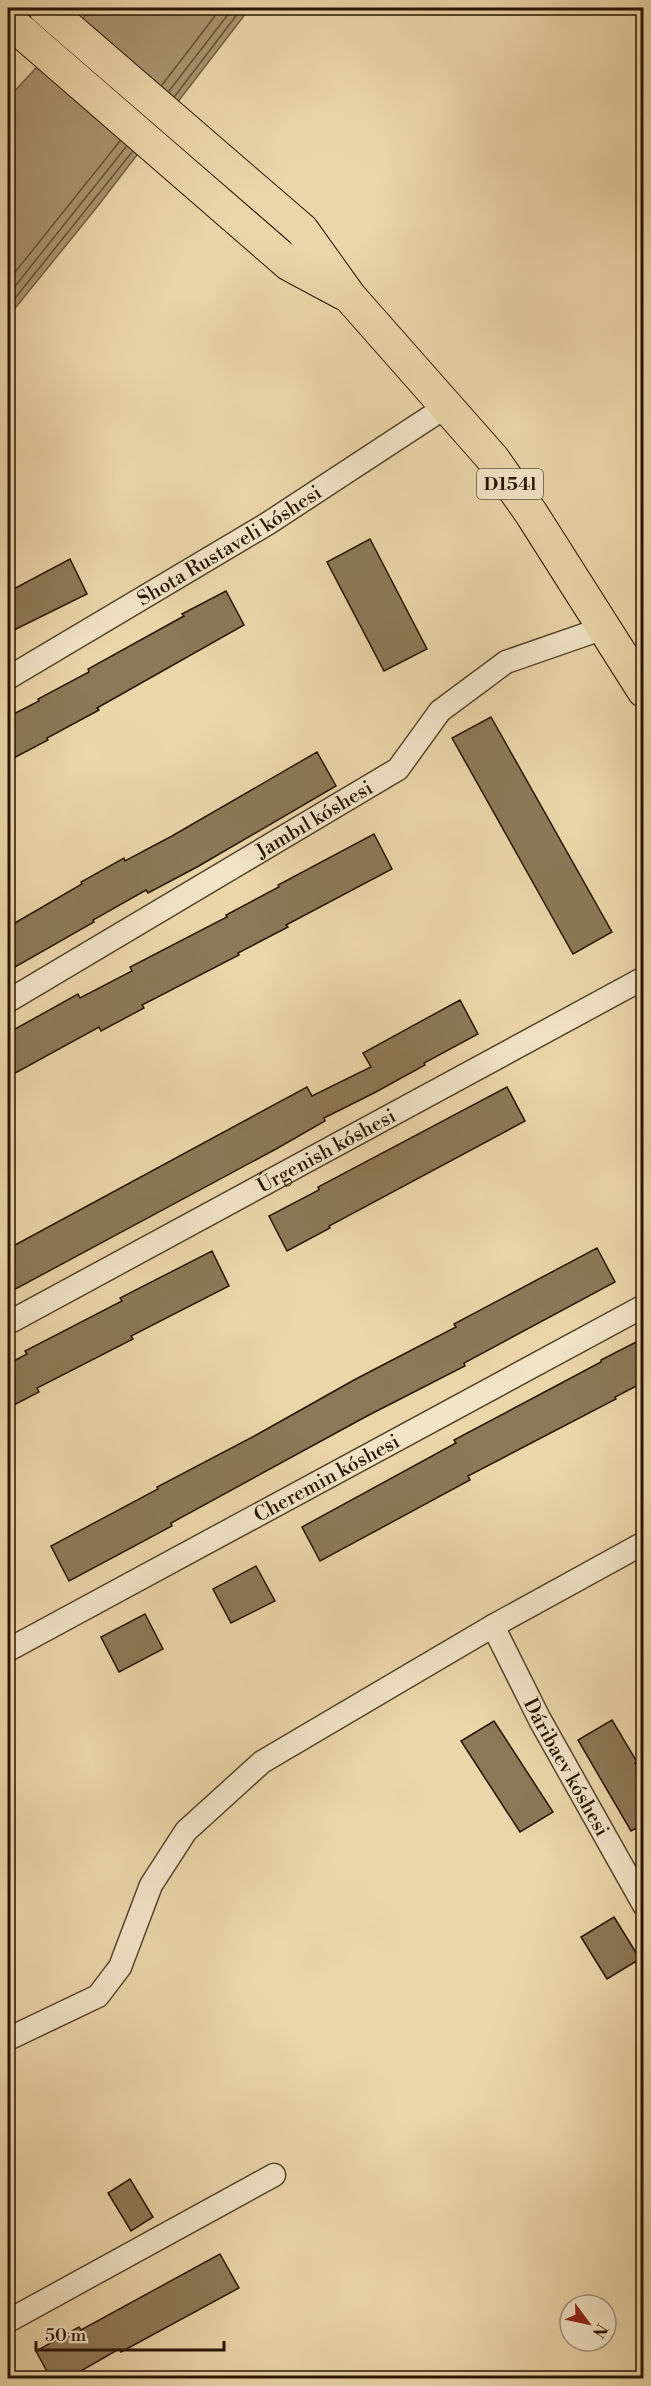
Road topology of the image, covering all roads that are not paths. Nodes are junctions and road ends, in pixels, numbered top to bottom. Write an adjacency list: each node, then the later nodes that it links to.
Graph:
1 (45, 8): 3 (main road, D154l)
2 (8, 20): 3 (main road, D154l)
3 (350, 297): 4 (main road, D154l)
4 (447, 406): 5 (main road, D154l); 6 (street, Shota Rustaveli kóshesi)
5 (604, 628): 7 (main road, D154l); 9 (street, Jambıl kóshesi)
6 (8, 678)
7 (644, 691)
8 (644, 978): 11 (street, Úrgenish kóshesi)
9 (8, 1001)
10 (644, 1305): 14 (street, Cheremin kóshesi)
11 (8, 1323)
12 (644, 1543): 13 (street)
13 (493, 1626): 15 (street, Dáribaev kóshesi); 16 (street)
14 (8, 1650)
15 (644, 1905)
16 (8, 2039)
17 (274, 2175): 18 (street)
18 (8, 2321)

